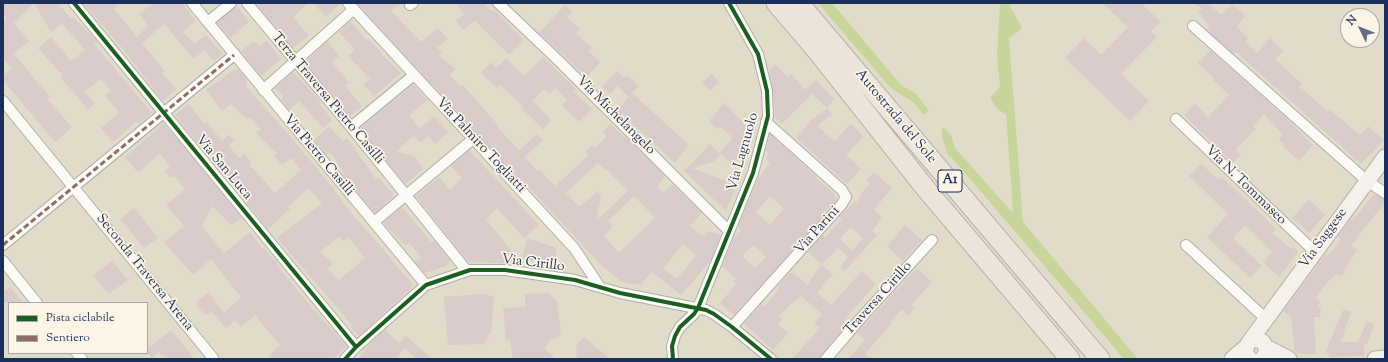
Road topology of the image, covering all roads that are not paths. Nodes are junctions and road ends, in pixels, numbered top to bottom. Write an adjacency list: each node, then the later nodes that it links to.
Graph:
1 (74, 3): 17 (street, Via San Luca)
2 (192, 3): 10 (street, Via Pietro Casilli)
3 (231, 3): 10 (street)
4 (247, 3): 13 (street, Terza Traversa Pietro Casilli)
5 (498, 3): 28 (street, Via Michelangelo)
6 (729, 3): 19 (street, Via Lagnuolo)
7 (776, 3): 49 (highway, Autostrada del Sole / A1)
8 (799, 3): 50 (highway, Autostrada del Sole / A1)
9 (351, 6): 13 (street, Via Palmiro Togliatti); 14 (street, Via Palmiro Togliatti)
10 (208, 22): 12 (street, Via Pietro Casilli)
11 (1193, 26): 23 (street)
12 (234, 55): 15 (street, Via Pietro Casilli); 17 (street)
13 (295, 61): 15 (street); 20 (street, Terza Traversa Pietro Casilli)
14 (414, 75): 20 (street); 21 (street, Via Palmiro Togliatti)
15 (263, 90): 27 (street, Via Pietro Casilli)
16 (3, 101): 24 (street, Seconda Traversa Arena)
17 (164, 113): 24 (street); 41 (street, Via San Luca)
18 (1176, 119): 32 (street, Via N. Tommaseo)
19 (766, 122): 28 (street, Via Lagnuolo); 40 (street, Via Parini)
20 (352, 127): 26 (street, Terza Traversa Pietro Casilli)
21 (473, 139): 26 (street); 36 (street, Via Palmiro Togliatti)
22 (1385, 157): 23 (main road, Via Saggese)
23 (1367, 181): 25 (street); 32 (main road, Via Saggese)
24 (74, 188): 30 (street); 44 (street, Seconda Traversa Arena)
25 (1385, 193)
26 (406, 195): 27 (street); 34 (street, Terza Traversa Pietro Casilli)
27 (374, 222): 35 (street, Via Pietro Casilli)
28 (730, 232): 38 (street, Via Lagnuolo)
29 (932, 240): 48 (street, Traversa Cirillo)
30 (3, 245)
31 (1186, 246): 39 (street)
32 (1315, 252): 39 (main road, Via Saggese)
33 (3, 262): 37 (street)
34 (467, 271): 35 (street, Via Cirillo); 36 (street, Via Cirillo)
35 (426, 285): 41 (street, Via Cirillo)
36 (600, 287): 38 (street, Via Cirillo)
37 (36, 302)
38 (698, 308): 40 (street, Via Cirillo); 46 (street)
39 (1265, 320): 42 (main road, Via Saggese)
40 (732, 328): 47 (street, Via Cirillo)
41 (356, 346): 45 (street, Via Cirillo)
42 (1256, 349): 51 (main road, Via Saggese); 52 (main road)
43 (1385, 358): 54 (main road)
44 (211, 359)
45 (344, 359)
46 (674, 359)
47 (771, 359)
48 (826, 359)
49 (1070, 359)
50 (1100, 359)
51 (1232, 359)
52 (1289, 359)
53 (1375, 359): 54 (main road)
54 (1379, 359)

